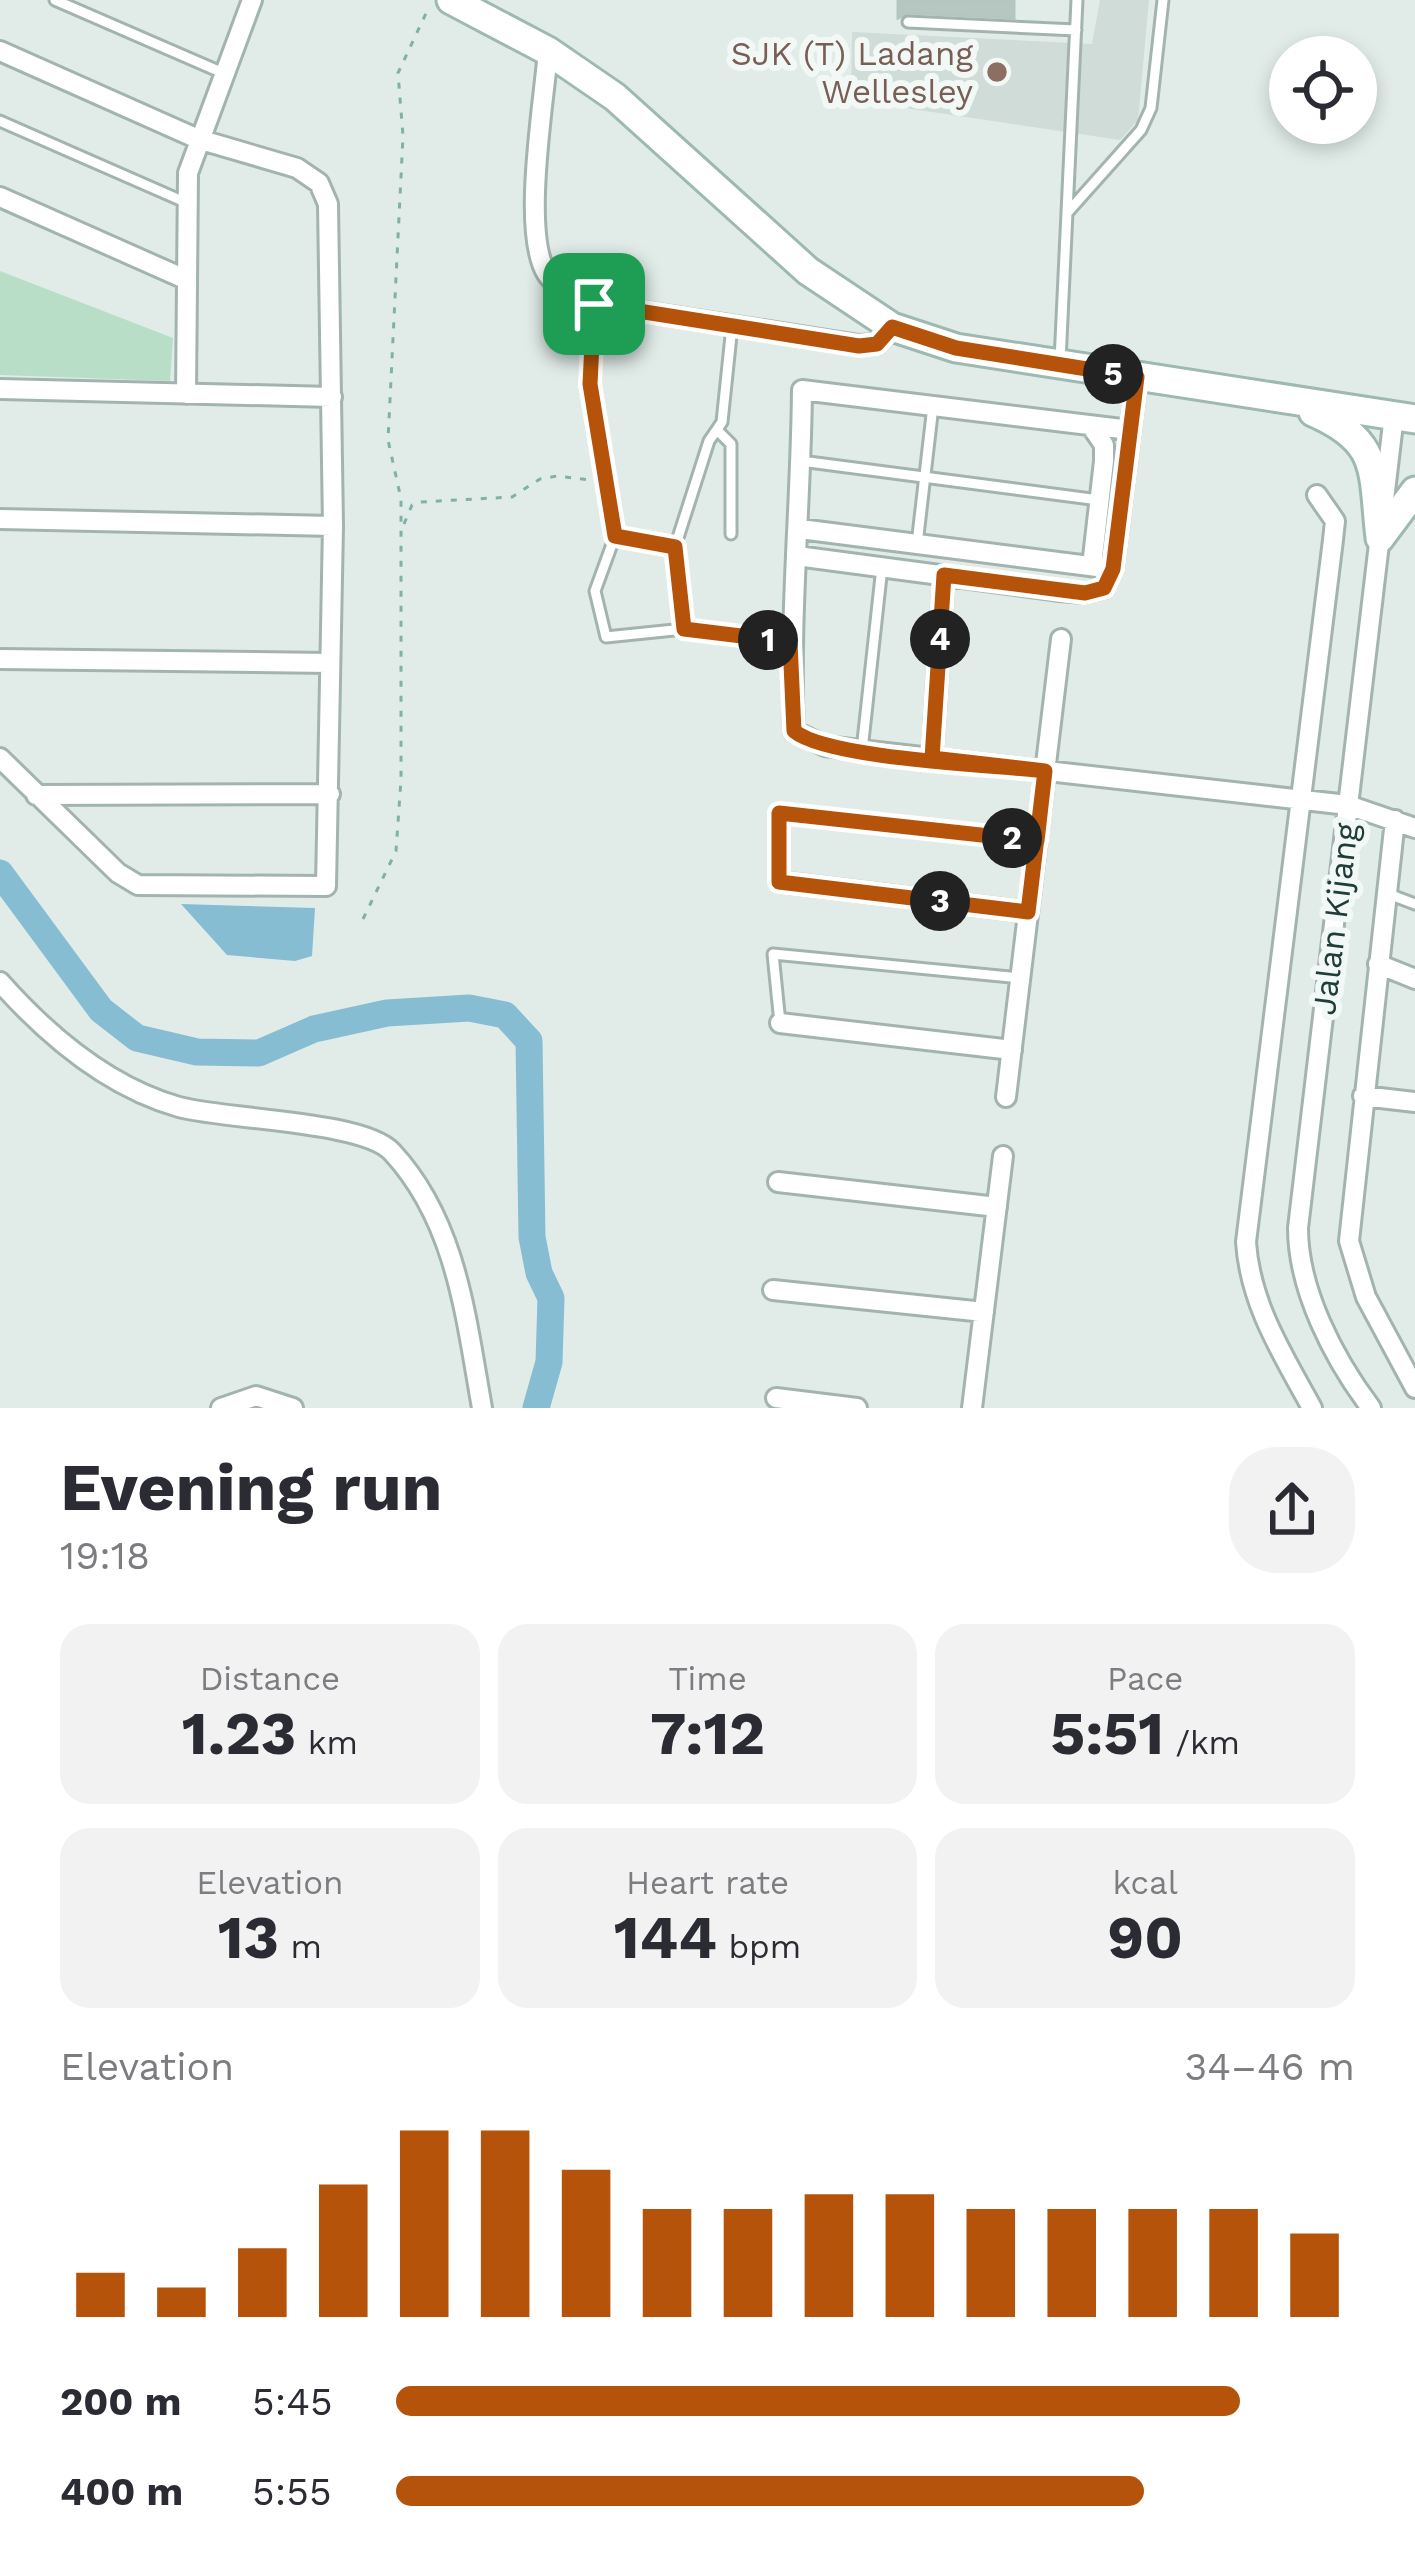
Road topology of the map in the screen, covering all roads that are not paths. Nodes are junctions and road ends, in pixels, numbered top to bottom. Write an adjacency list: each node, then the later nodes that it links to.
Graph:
1 (55, 0): 10 (lane)
2 (252, 0): 10 (street)
3 (1077, 0): 7 (lane)
4 (1163, 0): 15 (lane)
5 (464, 3): 9 (main road)
6 (908, 22): 7 (lane)
7 (1076, 30): 15 (lane)
8 (0, 50): 12 (street)
9 (548, 51): 17 (street); 19 (main road)
10 (223, 74): 12 (street)
11 (0, 121): 14 (lane)
12 (198, 139): 14 (street); 24 (street)
13 (0, 197): 16 (street)
14 (188, 202): 16 (street)
15 (1067, 213): 20 (lane)
16 (185, 279): 23 (street)
17 (594, 304): 18 (street); 40 (lane)
18 (732, 326): 19 (street); 29 (lane)
19 (892, 327): 20 (main road)
20 (1059, 366): 21 (main road)
21 (1137, 377): 25 (main road); 30 (street)
22 (0, 389): 23 (street)
23 (186, 394): 24 (street)
24 (332, 397): 37 (street)
25 (1282, 398): 27 (main road); 41 (main road)
26 (933, 406): 28 (street); 31 (street); 32 (lane)
27 (1405, 417): 41 (street, Jalan Kijang)
28 (1091, 425): 30 (street); 35 (street)
29 (717, 430): 39 (lane); 43 (lane)
30 (1130, 430): 46 (street)
31 (801, 461): 32 (lane); 38 (street)
32 (925, 477): 35 (lane); 42 (lane)
33 (1415, 490): 41 (main road)
34 (1317, 495): 59 (street)
35 (1100, 500): 46 (street)
36 (0, 519): 37 (street)
37 (332, 526): 52 (street)
38 (800, 529): 42 (street); 44 (street)
39 (731, 534)
40 (615, 536): 43 (lane); 48 (lane)
41 (1380, 538): 60 (street, Jalan Kijang)
42 (917, 544): 46 (street)
43 (675, 547): 48 (lane)
44 (797, 556): 45 (street); 50 (street)
45 (882, 567): 47 (street); 53 (lane)
46 (1102, 567): 47 (street)
47 (944, 575): 55 (street)
48 (684, 629): 50 (lane)
49 (1061, 639): 56 (street)
50 (790, 642): 53 (street)
51 (0, 659): 52 (street)
52 (330, 663): 57 (street)
53 (862, 750): 55 (street)
54 (0, 758): 58 (street)
55 (932, 758): 56 (street)
56 (1045, 771): 59 (street); 63 (street)
57 (330, 794): 58 (street); 58 (street)
58 (36, 795)
59 (1301, 800): 60 (street); 89 (street)
60 (1348, 805): 61 (street); 90 (street, Jalan Kijang)
61 (1394, 820): 62 (street); 65 (street)
62 (1415, 828)
63 (1037, 841): 64 (lane); 67 (street)
64 (779, 882): 67 (street)
65 (1386, 893): 66 (lane); 68 (street)
66 (1415, 904)
67 (1028, 912): 69 (street)
68 (1378, 964): 70 (street); 74 (street)
69 (1020, 978): 72 (lane); 73 (street)
70 (1415, 979)
71 (0, 982): 86 (street)
72 (780, 1023): 73 (street)
73 (1012, 1050): 75 (street)
74 (1363, 1096): 76 (street); 82 (street)
75 (1006, 1097)
76 (1415, 1102)
77 (1003, 1156): 79 (street)
78 (778, 1182): 79 (street)
79 (997, 1207): 81 (street)
80 (773, 1290): 81 (street)
81 (983, 1312): 88 (street)
82 (1415, 1388)
83 (776, 1398): 87 (street)
84 (221, 1408): 85 (street)
85 (293, 1408)
86 (482, 1408)
87 (857, 1408)
88 (972, 1408)
89 (1312, 1408)
90 (1370, 1408)

